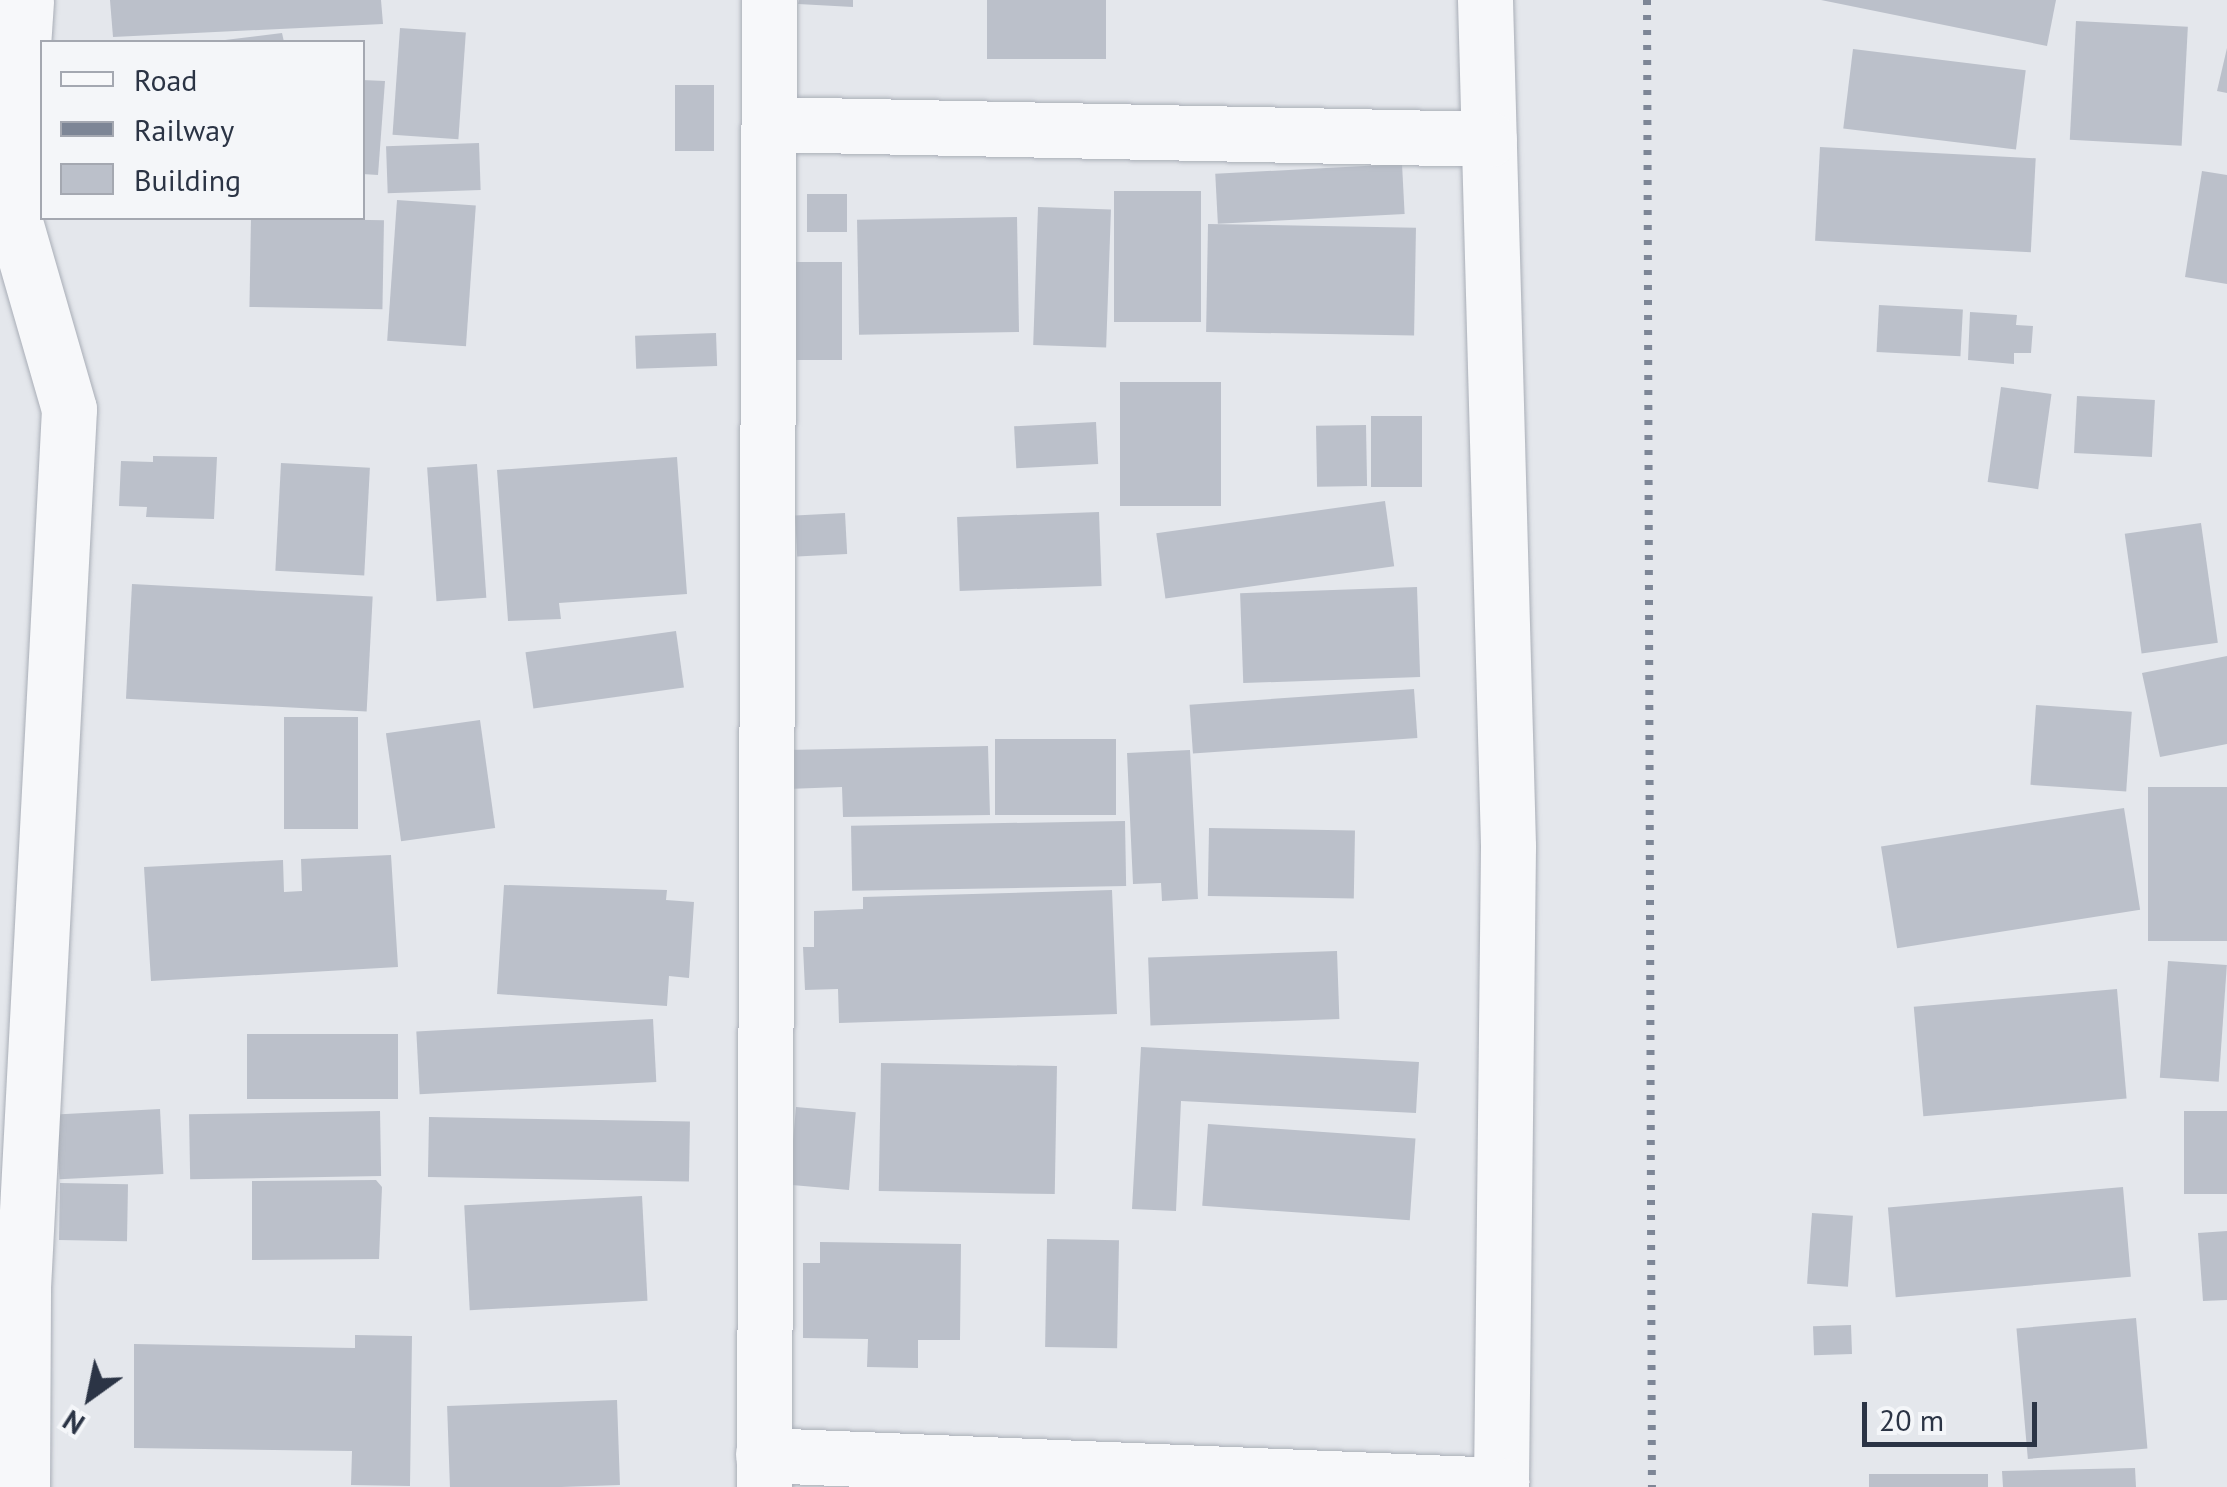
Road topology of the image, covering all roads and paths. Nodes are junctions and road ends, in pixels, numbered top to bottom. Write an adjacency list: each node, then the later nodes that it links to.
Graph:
1 (26, 0): 8 (street)
2 (768, 0): 4 (street)
3 (1485, 0): 5 (street)
4 (769, 124): 5 (street); 6 (street)
5 (1489, 139): 7 (street)
6 (764, 1471): 7 (street)
7 (1501, 1486)
8 (22, 1487)

